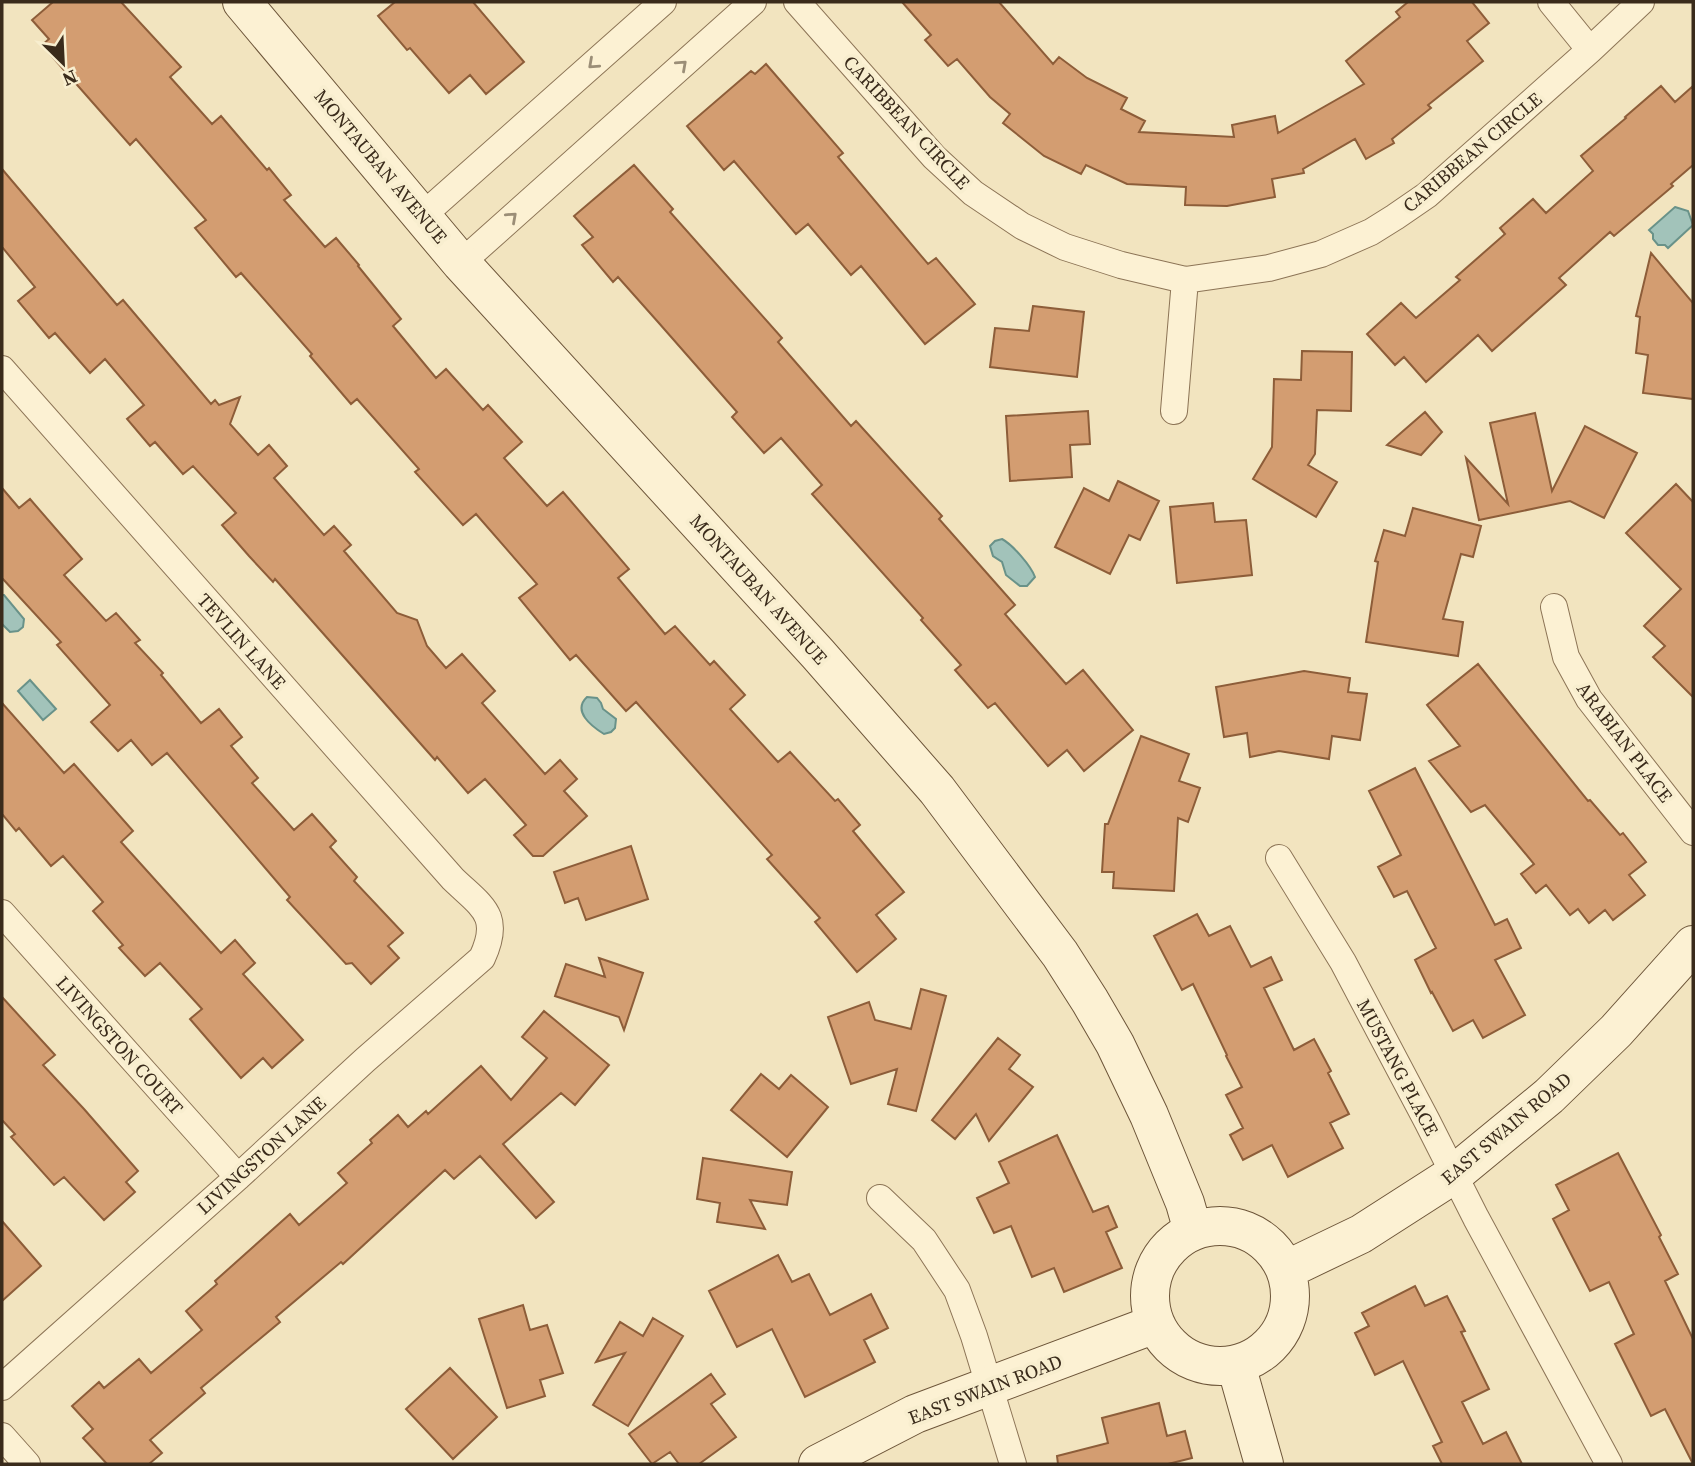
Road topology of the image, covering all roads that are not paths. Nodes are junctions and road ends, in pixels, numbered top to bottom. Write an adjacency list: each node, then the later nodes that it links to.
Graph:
1 (242, 2): 8 (street, MONTAUBAN AVENUE)
2 (663, 2): 8 (street, one-way to 8)
3 (753, 2): 9 (street, one-way to 3)
4 (797, 2): 10 (street, CARIBBEAN CIRCLE)
5 (1551, 2): 7 (street)
6 (1641, 2): 7 (street, CARIBBEAN CIRCLE)
7 (1590, 50): 10 (street, CARIBBEAN CIRCLE)
8 (422, 216): 9 (street, MONTAUBAN AVENUE)
9 (461, 262): 22 (street, MONTAUBAN AVENUE)
10 (1185, 279): 12 (street)
11 (2, 369): 16 (street, TEVLIN LANE)
12 (1174, 411)
13 (1554, 607): 14 (street, ARABIAN PLACE)
14 (1693, 832)
15 (1279, 858): 19 (street, MUSTANG PLACE)
16 (485, 909): 20 (street, LIVINGSTON LANE)
17 (2, 913): 20 (street, LIVINGSTON COURT)
18 (1693, 945): 19 (street, EAST SWAIN ROAD)
19 (1453, 1175): 23 (street, EAST SWAIN ROAD); 33 (street, MUSTANG PLACE)
20 (238, 1177): 27 (street, LIVINGSTON LANE)
21 (880, 1198): 26 (street)
22 (1193, 1231): 23 (street); 24 (street)
23 (1286, 1270): 25 (street)
24 (1156, 1324): 25 (street); 26 (street, EAST SWAIN ROAD)
25 (1236, 1365): 32 (street)
26 (989, 1385): 30 (street, EAST SWAIN ROAD); 31 (street)
27 (2, 1387)
28 (2, 1436): 29 (street)
29 (27, 1464)
30 (818, 1464)
31 (1013, 1464)
32 (1264, 1464)
33 (1609, 1464)

